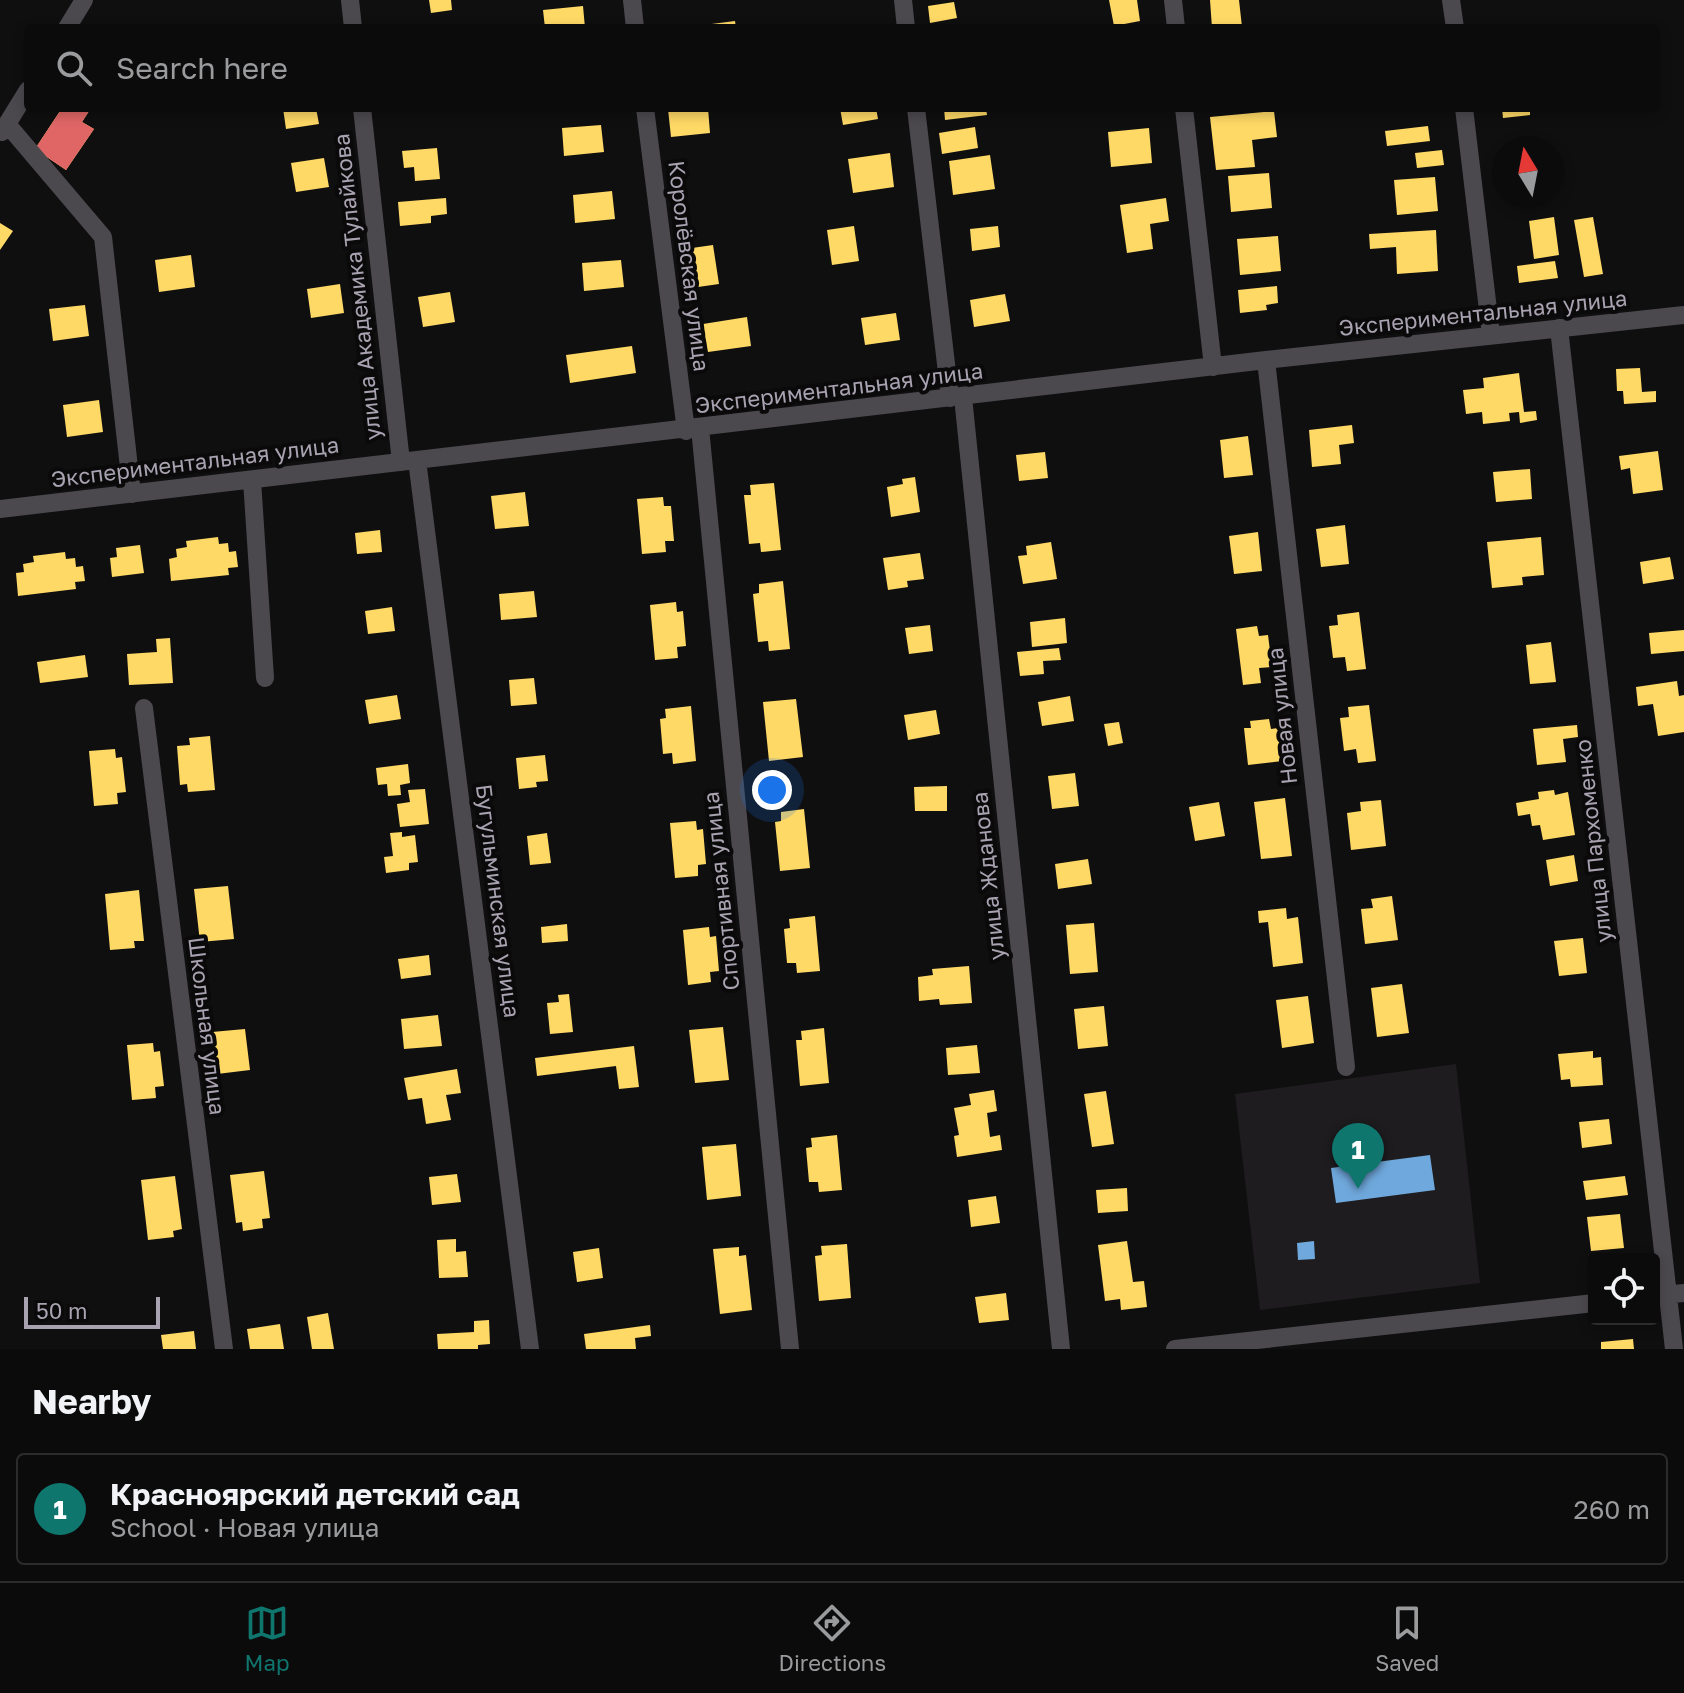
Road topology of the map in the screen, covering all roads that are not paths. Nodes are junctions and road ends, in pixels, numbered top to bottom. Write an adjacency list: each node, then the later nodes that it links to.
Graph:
1 (84, 0): 7 (street)
2 (350, 0): 8 (street)
3 (632, 0): 9 (street)
4 (903, 0): 10 (street)
5 (1173, 0): 11 (street)
6 (1451, 0): 12 (street)
7 (69, 24)
8 (353, 24)
9 (635, 24)
10 (906, 24)
11 (1176, 24)
12 (1454, 24)
13 (24, 96): 19 (street)
14 (363, 112): 27 (street, улица Академика Тулайкова)
15 (646, 112): 26 (street, Королёвская улица)
16 (917, 112): 25 (street, улица Жданова)
17 (1184, 112): 24 (street)
18 (1464, 112): 22 (street)
19 (4, 129): 29 (street)
20 (1684, 315): 21 (street, Экспериментальная улица)
21 (1559, 328): 22 (street, Экспериментальная улица); 34 (street, улица Пархоменко)
22 (1491, 335): 23 (street, Экспериментальная улица)
23 (1266, 360): 24 (street, Экспериментальная улица); 33 (street, Новая улица)
24 (1213, 367): 25 (street, Экспериментальная улица)
25 (956, 398): 26 (street, Экспериментальная улица); 39 (street, улица Жданова)
26 (693, 429): 27 (street, Экспериментальная улица); 38 (street, Спортивная улица)
27 (409, 461): 28 (street, Экспериментальная улица); 37 (street, Бугульминская улица)
28 (252, 480): 29 (street, Экспериментальная улица); 31 (street)
29 (132, 494): 30 (street, Экспериментальная улица)
30 (0, 509)
31 (265, 678)
32 (144, 708): 36 (street, Школьная улица)
33 (1346, 1067)
34 (1668, 1295): 41 (street, улица Пархоменко)
35 (1588, 1304): 40 (street)
36 (224, 1349)
37 (530, 1349)
38 (790, 1349)
39 (1061, 1349)
40 (1175, 1349)
41 (1674, 1349)

